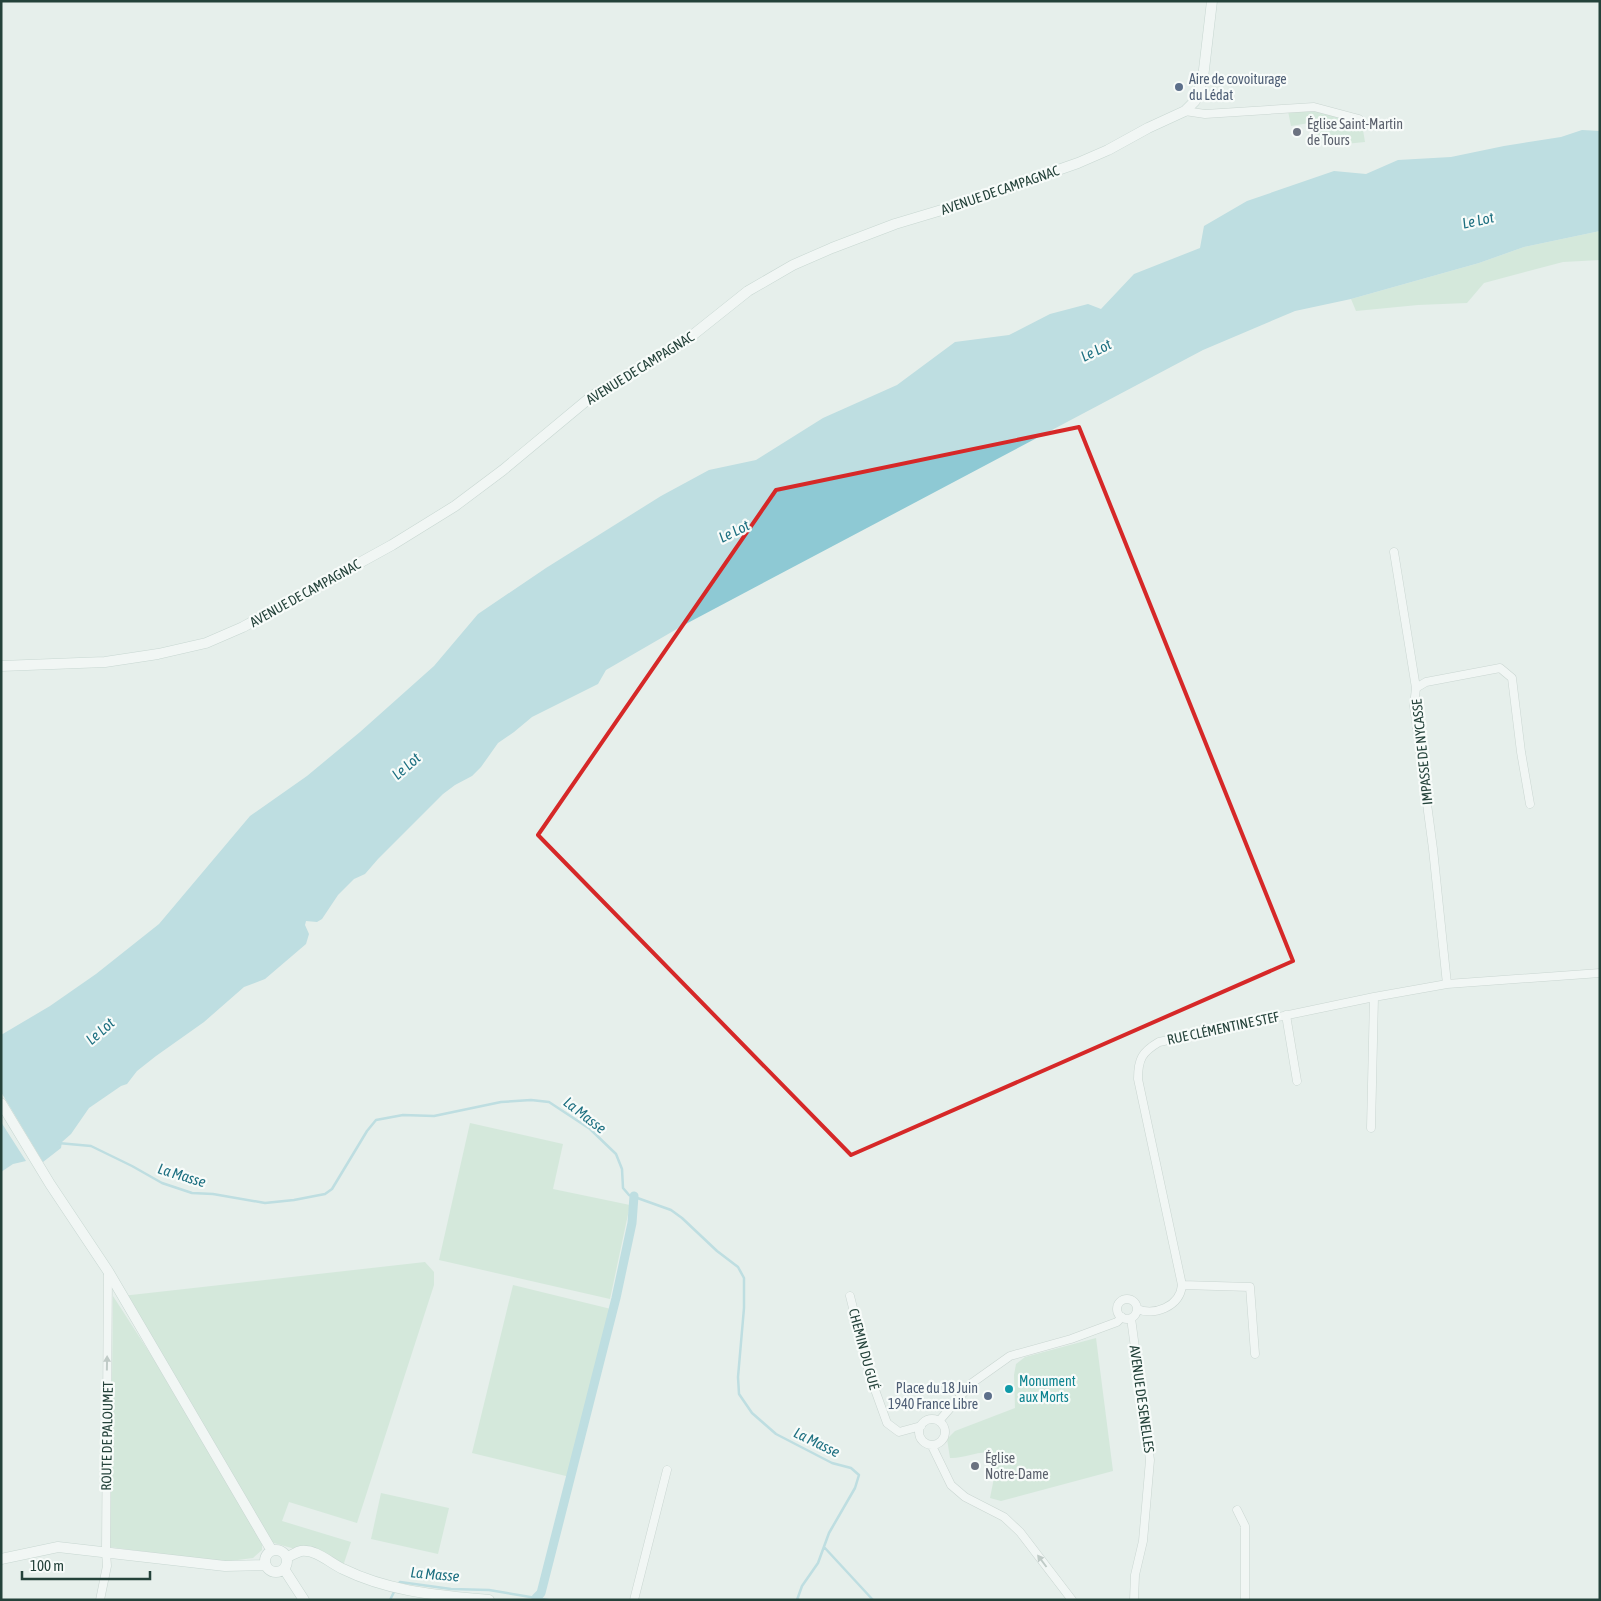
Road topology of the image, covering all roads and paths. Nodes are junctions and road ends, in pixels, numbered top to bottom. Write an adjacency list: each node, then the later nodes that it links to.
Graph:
1 (1212, 1): 2 (street)
2 (1185, 112): 3 (street); 5 (street, AVENUE DE CAMPAGNAC)
3 (1359, 119)
4 (1394, 552): 6 (street)
5 (1, 666)
6 (1416, 688): 7 (street, IMPASSE DE NYCASSE); 9 (street, IMPASSE DE NYCASSE)
7 (1530, 804)
8 (1600, 973): 9 (street, RUE CLÉMENTINE STEF)
9 (1447, 984): 10 (street, RUE CLÉMENTINE STEF)
10 (1374, 997): 11 (street, RUE CLÉMENTINE STEF); 14 (street)
11 (1286, 1015): 12 (street); 16 (street, RUE CLÉMENTINE STEF)
12 (1297, 1081)
13 (1, 1102): 15 (street)
14 (1371, 1128)
15 (108, 1272): 27 (street); 28 (street, ROUTE DE PALOUMET, one-way to 15)
16 (1182, 1286): 18 (street); 21 (street)
17 (850, 1296): 23 (street, CHEMIN DU GUÉ)
18 (1137, 1309): 19 (street); 20 (street)
19 (1122, 1317): 20 (street); 22 (street)
20 (1132, 1318): 38 (street, AVENUE DE SENELLES)
21 (1256, 1354)
22 (939, 1421): 23 (street); 24 (street)
23 (921, 1426): 24 (street)
24 (932, 1446): 37 (street, one-way to 24)
25 (667, 1470): 36 (street)
26 (1237, 1510): 39 (street)
27 (272, 1551): 29 (street); 31 (street)
28 (106, 1552): 30 (street); 31 (street); 33 (street, ROUTE DE PALOUMET)
29 (287, 1557): 32 (street); 35 (street)
30 (1, 1559)
31 (266, 1565): 32 (street)
32 (284, 1569): 34 (street)
33 (100, 1600)
34 (304, 1600)
35 (488, 1600)
36 (634, 1600)
37 (1072, 1600)
38 (1134, 1600)
39 (1245, 1600)

